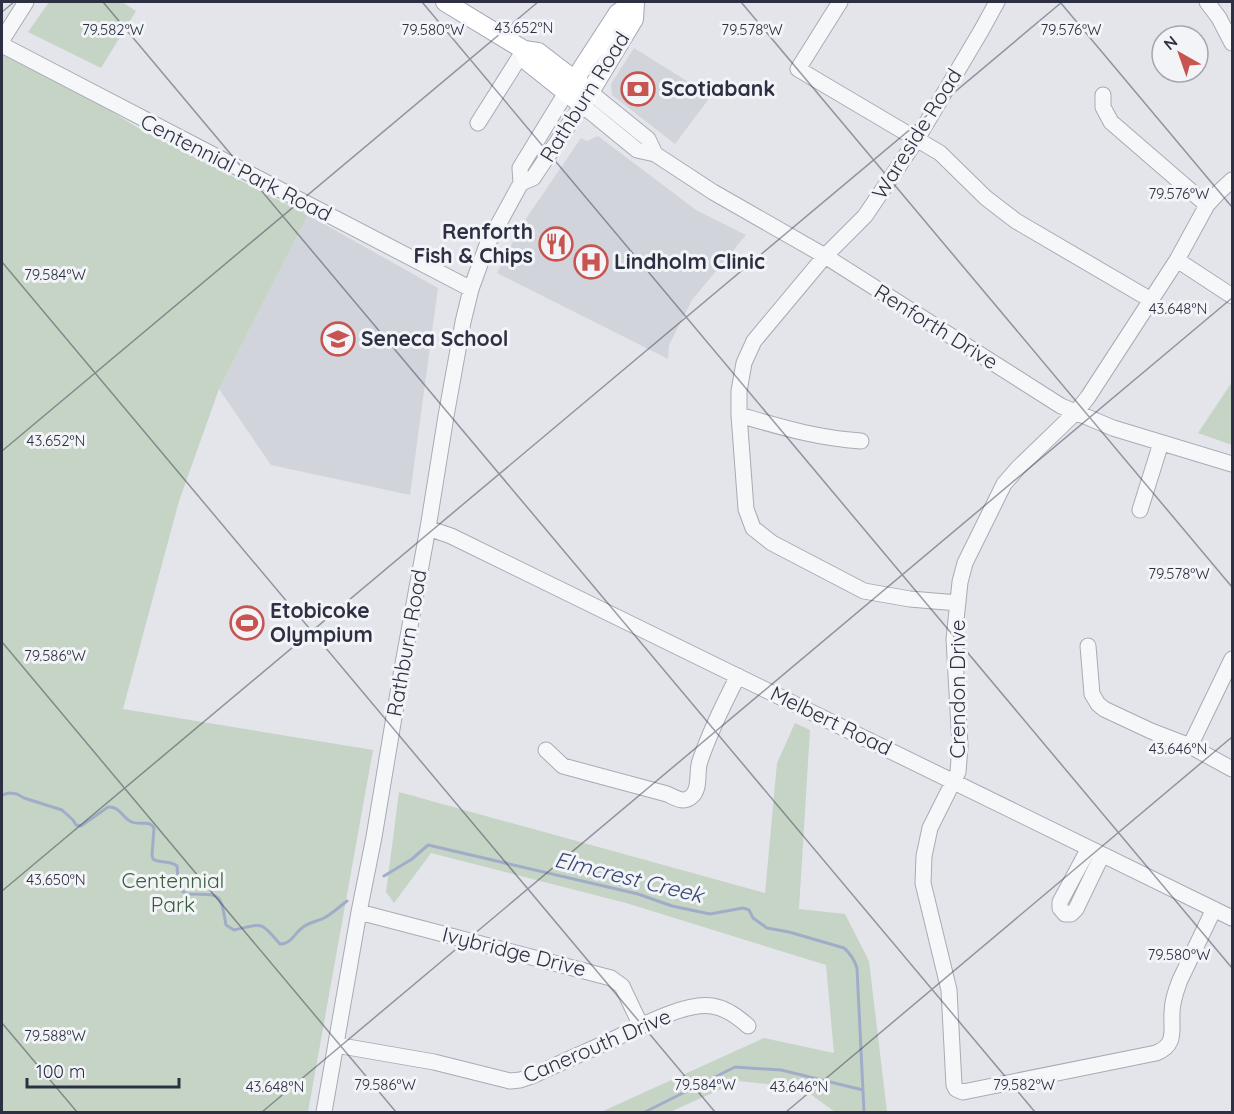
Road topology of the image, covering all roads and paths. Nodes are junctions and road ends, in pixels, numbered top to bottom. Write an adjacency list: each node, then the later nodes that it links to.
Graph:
1 (26, 2): 7 (street)
2 (445, 2): 10 (main road, Renforth Drive)
3 (635, 2): 11 (main road, Rathburn Road); 13 (main road, Rathburn Road)
4 (840, 2): 15 (street)
5 (997, 2): 15 (street, Wareside Road)
6 (1207, 2): 8 (street)
7 (2, 40)
8 (1233, 43)
9 (2, 45): 21 (street, Centennial Park Road)
10 (524, 50): 11 (main road, Renforth Drive); 14 (street)
11 (571, 86): 13 (main road, Renforth Drive); 17 (street, Rathburn Road)
12 (1103, 95): 18 (street)
13 (586, 98): 17 (street, Rathburn Road); 19 (street, Renforth Drive)
14 (478, 123)
15 (917, 139): 19 (street, Wareside Road); 23 (street)
16 (1233, 180): 18 (street, Crendon Drive)
17 (521, 183): 21 (street, Rathburn Road)
18 (1207, 205): 20 (street, Crendon Drive)
19 (825, 256): 24 (street, Renforth Drive); 25 (street, Wareside Road)
20 (1177, 260): 22 (street); 23 (street, Crendon Drive)
21 (471, 289): 30 (street, Rathburn Road)
22 (1233, 296)
23 (1151, 300): 24 (street, Crendon Drive)
24 (1076, 412): 27 (street, Renforth Drive); 31 (street, Crendon Drive)
25 (739, 415): 26 (street); 31 (street, Wareside Road)
26 (861, 441)
27 (1161, 443): 28 (street, Renforth Drive); 29 (street)
28 (1233, 464)
29 (1140, 510)
30 (428, 528): 34 (street, Melbert Road); 40 (street, Rathburn Road)
31 (958, 603): 38 (street, Crendon Drive)
32 (1088, 646): 35 (street)
33 (1233, 659): 35 (street)
34 (738, 676): 36 (street); 38 (street, Melbert Road)
35 (1190, 746): 37 (street)
36 (546, 750)
37 (1233, 769)
38 (953, 781): 39 (street, Melbert Road); 39 (street, Crendon Drive)
39 (1214, 909): 41 (street, Melbert Road)
40 (359, 912): 42 (street, Ivybridge Drive); 44 (street, Rathburn Road)
41 (1233, 918)
42 (641, 1026): 43 (street, Canerouth Drive); 44 (street, Canerouth Drive)
43 (748, 1026)
44 (336, 1045): 45 (street, Rathburn Road)
45 (324, 1113)

